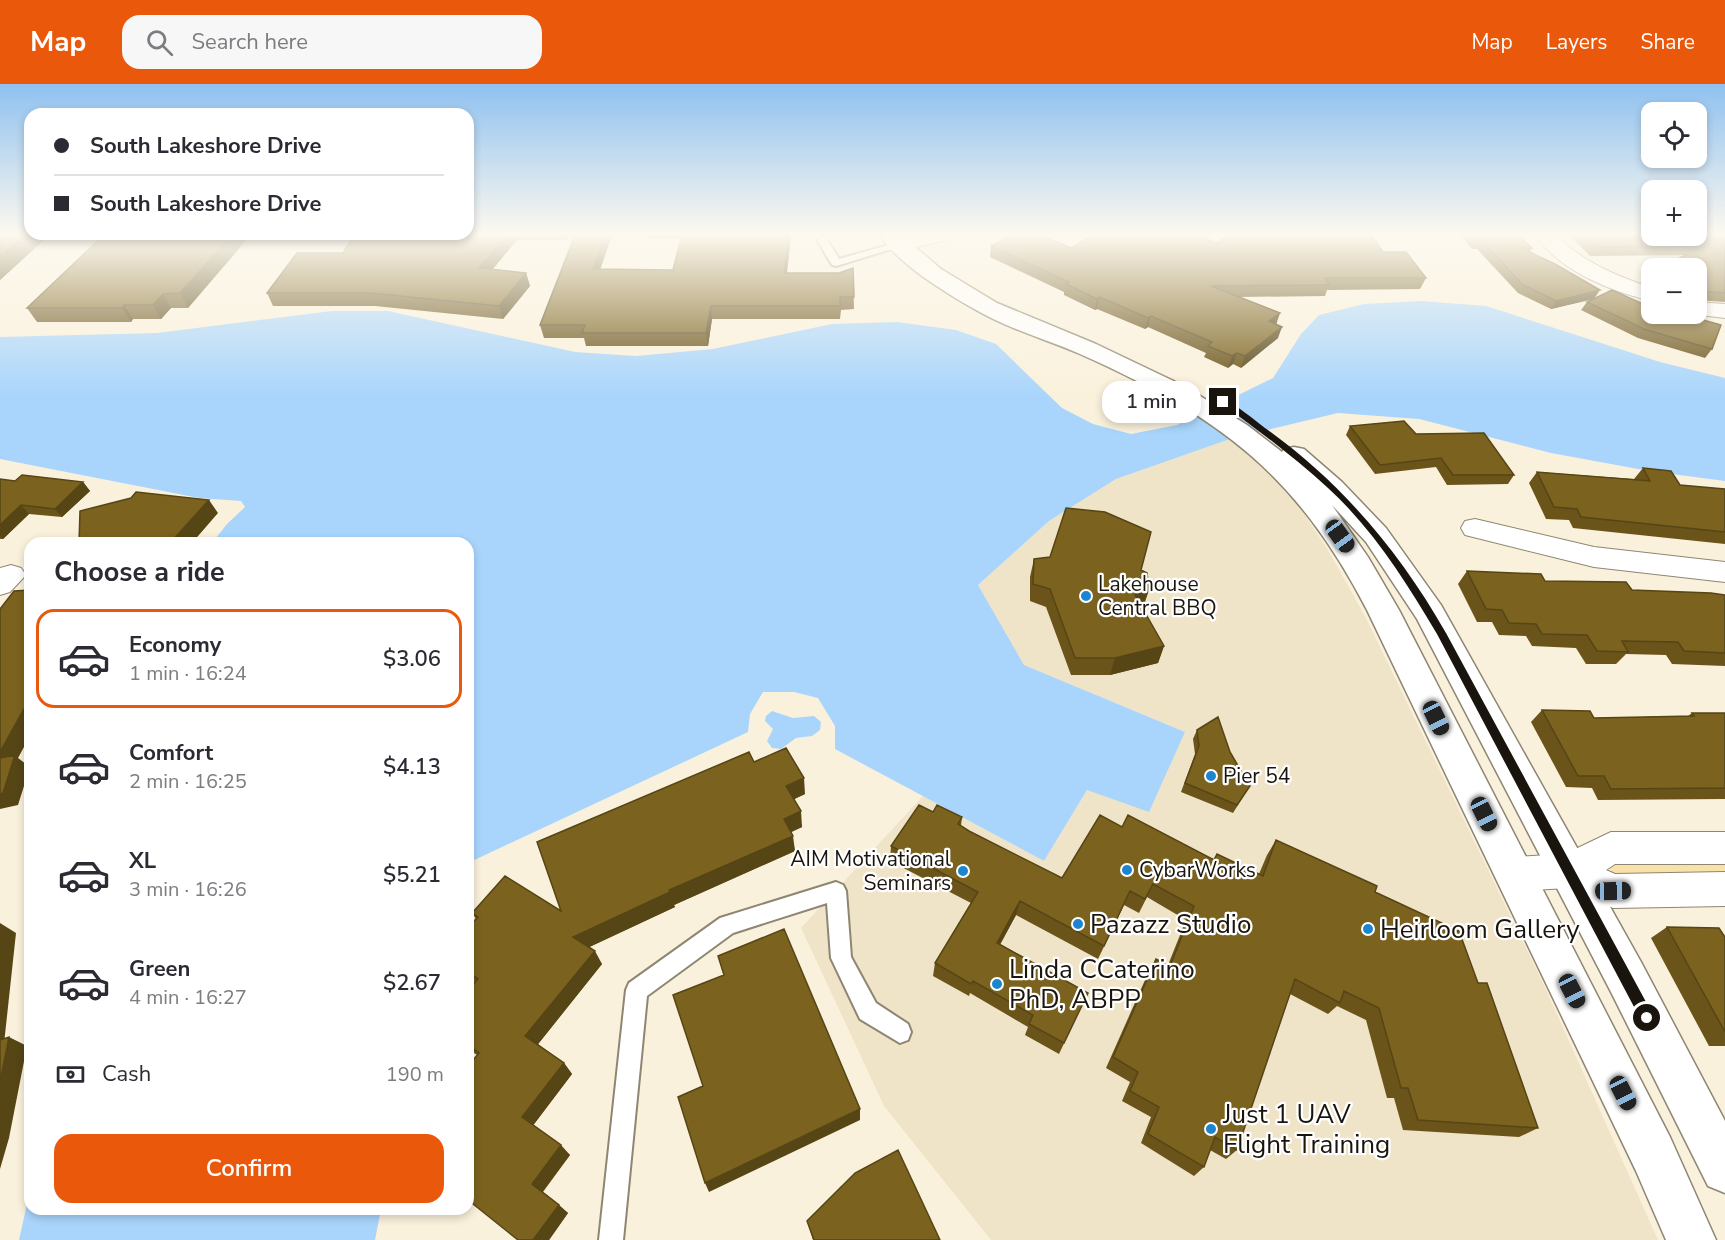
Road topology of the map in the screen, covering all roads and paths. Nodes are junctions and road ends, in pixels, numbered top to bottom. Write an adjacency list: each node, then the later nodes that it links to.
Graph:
1 (957, 289): 5 (street)
2 (997, 289): 5 (street)
3 (1707, 309): 4 (street)
4 (1725, 311)
5 (1197, 395): 6 (street)
6 (1265, 441): 10 (street); 11 (street)
7 (1475, 528): 8 (street)
8 (1725, 572)
9 (1725, 848): 10 (street)
10 (1569, 871): 11 (street); 12 (street); 14 (street)
11 (1514, 874): 16 (street)
12 (1725, 889)
13 (900, 1032): 15 (lane)
14 (1725, 1169)
15 (611, 1240)
16 (1691, 1240)

